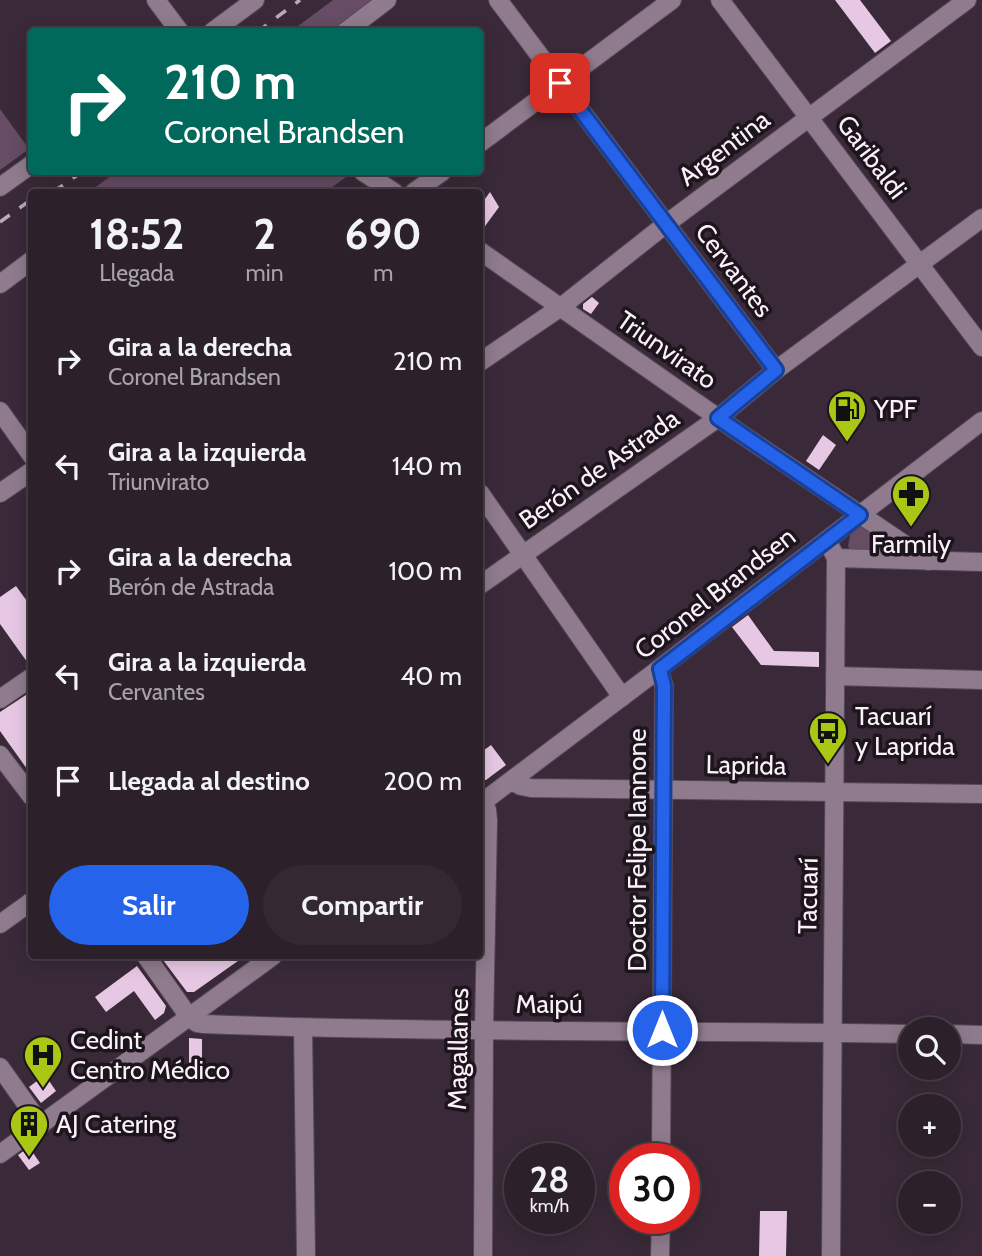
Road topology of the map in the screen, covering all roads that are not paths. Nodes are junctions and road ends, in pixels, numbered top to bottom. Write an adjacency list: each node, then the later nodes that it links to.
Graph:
1 (156, 0): 8 (street)
2 (255, 0): 9 (street)
3 (387, 0): 10 (street)
4 (498, 0): 11 (street, Cervantes)
5 (672, 0): 11 (street)
6 (720, 0): 12 (street, Garibaldi)
7 (967, 0): 12 (street, Argentina)
8 (177, 28)
9 (217, 28)
10 (350, 28)
11 (560, 83): 13 (street); 21 (street, Cervantes)
12 (810, 117): 21 (street, Argentina); 24 (street, Garibaldi)
13 (483, 141)
14 (28, 167): 17 (street)
15 (368, 175): 18 (street)
16 (438, 175): 19 (street)
17 (0, 187)
18 (389, 189)
19 (418, 189)
20 (982, 218): 24 (street, Berón de Astrada)
21 (666, 224): 26 (street, Argentina); 29 (street, Cervantes)
22 (483, 253): 26 (street, Triunvirato)
23 (28, 263): 25 (street)
24 (920, 264): 27 (street, Garibaldi); 29 (street, Berón de Astrada)
25 (0, 284)
26 (561, 307): 28 (street, Argentina); 31 (street, Triunvirato)
27 (982, 346)
28 (483, 360)
29 (776, 370): 31 (street, Berón de Astrada)
30 (0, 411): 33 (street)
31 (718, 418): 37 (street, Triunvirato); 39 (street, Berón de Astrada)
32 (982, 421): 37 (street, Coronel Brandsen)
33 (28, 450)
34 (28, 474): 35 (street)
35 (0, 494)
36 (483, 497): 39 (street)
37 (860, 515): 38 (street, Coronel Brandsen); 41 (street, Triunvirato)
38 (827, 540): 40 (street, Tacuarí); 44 (street, Coronel Brandsen)
39 (523, 555): 43 (street, Berón de Astrada); 48 (street)
40 (836, 558): 41 (street); 45 (street, Tacuarí)
41 (929, 561): 42 (street)
42 (982, 562)
43 (483, 583)
44 (660, 669): 48 (street, Coronel Brandsen); 52 (street, Doctor Felipe Iannone)
45 (835, 676): 47 (street); 54 (street, Tacuarí)
46 (28, 680): 49 (street)
47 (982, 680)
48 (622, 697): 51 (street, Coronel Brandsen)
49 (0, 699)
50 (0, 755): 53 (street)
51 (511, 781): 52 (street, Laprida); 56 (street, Coronel Brandsen)
52 (663, 791): 54 (street, Laprida); 65 (street, Doctor Felipe Iannone)
53 (28, 792)
54 (835, 793): 55 (street, Laprida); 66 (street, Tacuarí)
55 (982, 794)
56 (483, 800)
57 (483, 804): 64 (street, Magallanes)
58 (28, 904): 59 (street)
59 (0, 924)
60 (148, 959): 62 (street)
61 (269, 959): 62 (street)
62 (189, 1017): 63 (street, Maipú); 71 (street)
63 (303, 1028): 64 (street, Maipú); 75 (street)
64 (484, 1030): 65 (street, Maipú); 76 (street, Magallanes)
65 (662, 1030): 66 (street, Maipú); 72 (street, Doctor Felipe Iannone)
66 (832, 1032): 67 (street, Maipú); 78 (street, Tacuarí)
67 (898, 1034)
68 (961, 1034): 69 (street)
69 (982, 1035)
70 (0, 1067): 71 (street)
71 (41, 1125): 73 (street)
72 (661, 1143)
73 (0, 1154)
74 (661, 1234): 77 (street)
75 (306, 1256)
76 (483, 1256)
77 (660, 1256)
78 (831, 1256)

